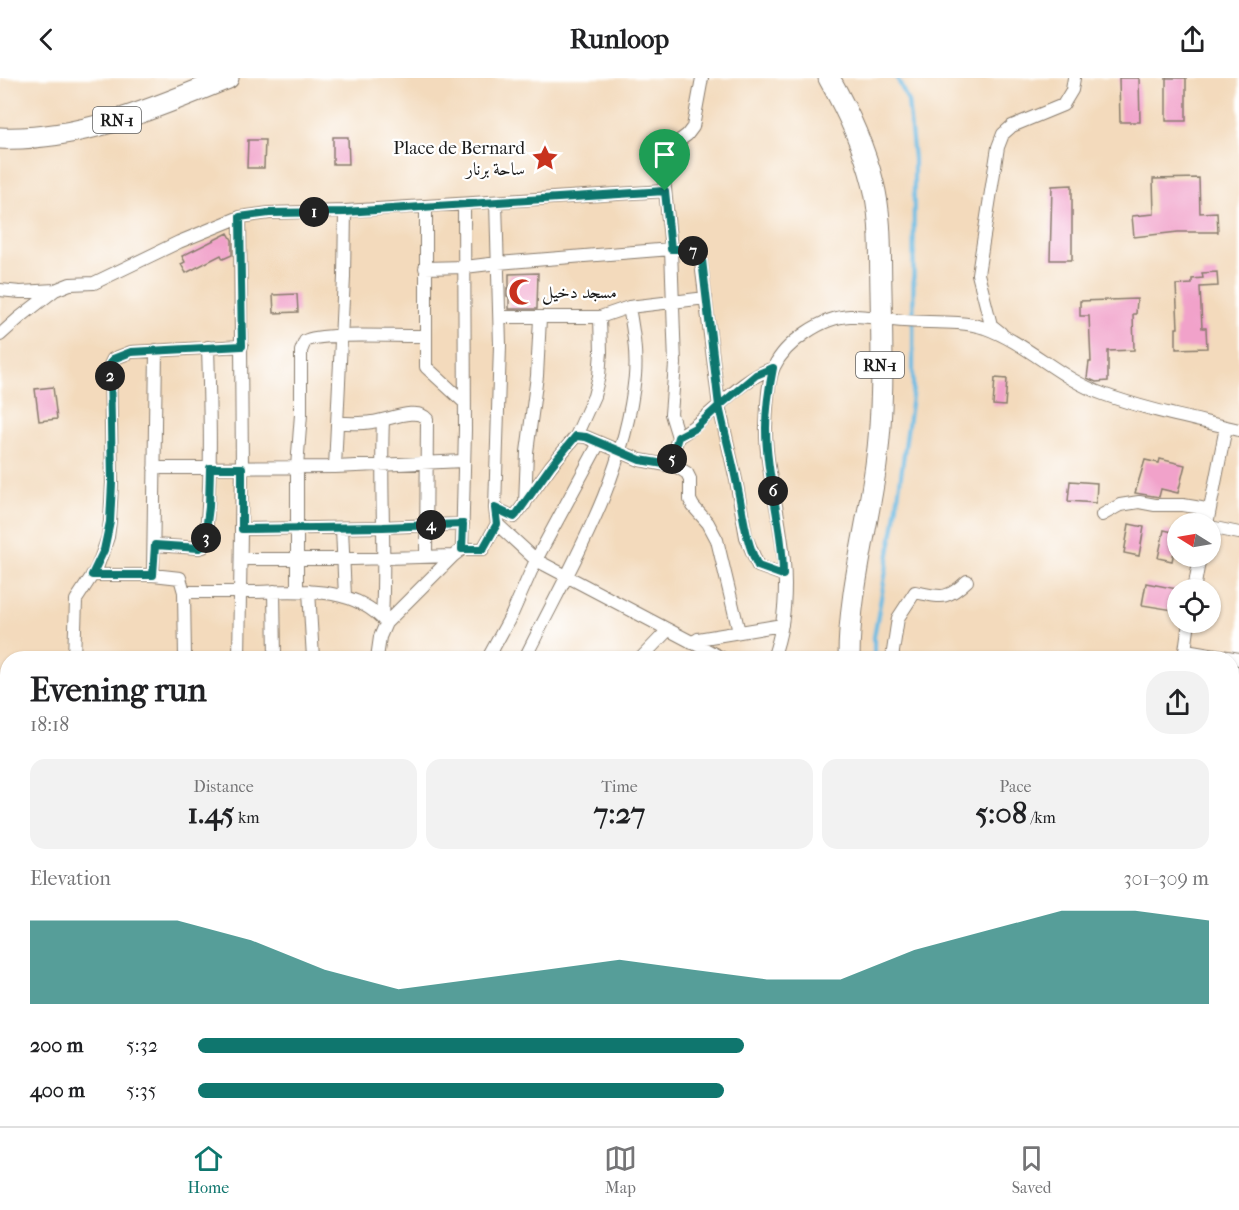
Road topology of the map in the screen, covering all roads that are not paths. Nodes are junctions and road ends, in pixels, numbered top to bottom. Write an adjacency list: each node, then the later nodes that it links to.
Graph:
1 (228, 78): 5 (highway, RN-1)
2 (702, 78): 6 (street)
3 (829, 78): 24 (highway, RN-1)
4 (1074, 78): 28 (street)
5 (0, 138)
6 (665, 191): 7 (street); 12 (street)
7 (496, 202): 8 (street); 13 (street)
8 (464, 204): 9 (street); 14 (street)
9 (426, 206): 10 (street); 15 (street)
10 (345, 212): 11 (street); 27 (street)
11 (240, 217): 17 (street); 29 (street)
12 (671, 249): 13 (street); 18 (street); 19 (street)
13 (498, 262): 14 (street); 21 (street)
14 (465, 267): 15 (street); 33 (street)
15 (425, 268): 26 (street)
16 (0, 290): 17 (street)
17 (55, 290): 25 (street)
18 (706, 298): 19 (street); 34 (street)
19 (673, 302): 20 (street); 40 (street)
20 (629, 308): 22 (street); 42 (street)
21 (500, 317): 23 (street); 53 (street)
22 (600, 317): 23 (street); 39 (street)
23 (540, 318): 52 (street)
24 (885, 319): 28 (street); 32 (street); 101 (highway, RN-1)
25 (0, 335)
26 (425, 336): 27 (street); 33 (street)
27 (341, 337): 36 (street); 47 (street)
28 (1016, 345): 37 (street)
29 (242, 346): 30 (street); 51 (street)
30 (208, 347): 31 (street); 50 (street)
31 (156, 350): 49 (street); 74 (street)
32 (773, 368): 34 (street); 77 (street)
33 (464, 402): 43 (street)
34 (719, 406): 40 (street); 77 (street)
35 (383, 420): 36 (street); 44 (street); 45 (street)
36 (338, 423): 48 (street)
37 (1226, 427): 38 (street); 55 (street)
38 (1239, 430)
39 (576, 436): 41 (street); 52 (street)
40 (678, 437): 46 (street)
41 (599, 443): 42 (street); 73 (street)
42 (619, 452): 46 (street); 76 (street)
43 (463, 461): 44 (street); 57 (street)
44 (426, 463): 45 (street); 59 (street)
45 (381, 465): 48 (street); 60 (street)
46 (670, 465): 87 (street)
47 (297, 467): 48 (street); 51 (street); 61 (street)
48 (335, 467)
49 (154, 468): 50 (street); 66 (street)
50 (210, 468): 51 (street); 66 (street)
51 (242, 468): 63 (street)
52 (525, 505): 53 (street)
53 (495, 508): 58 (street)
54 (1202, 513): 56 (street)
55 (1207, 513)
56 (1102, 515)
57 (463, 524): 59 (street); 67 (street)
58 (497, 524): 67 (street); 73 (street)
59 (425, 525): 60 (street); 69 (street)
60 (383, 527): 62 (street); 68 (street)
61 (298, 528): 62 (street); 63 (street); 71 (street)
62 (342, 528): 72 (street)
63 (242, 529): 70 (street)
64 (1221, 529): 65 (street)
65 (1239, 533)
66 (155, 545): 75 (street)
67 (458, 552): 69 (street); 84 (street)
68 (384, 557): 69 (street); 72 (street); 84 (street)
69 (426, 557)
70 (242, 559): 71 (street); 82 (street)
71 (298, 559): 72 (street); 80 (street)
72 (343, 559): 83 (street)
73 (536, 560): 76 (street); 96 (street)
74 (92, 575): 75 (street); 90 (street)
75 (153, 575): 81 (street)
76 (567, 575): 86 (street); 97 (street)
77 (783, 575): 85 (street)
78 (967, 581): 102 (street)
79 (274, 591): 80 (street); 82 (street); 93 (street)
80 (303, 591): 83 (street); 94 (street)
81 (184, 592): 82 (street); 91 (street)
82 (241, 592): 92 (street)
83 (345, 597): 84 (street)
84 (384, 620): 95 (street)
85 (782, 625): 87 (street); 100 (street)
86 (668, 630): 89 (street); 98 (street)
87 (739, 632): 89 (street)
88 (1188, 633): 103 (street)
89 (692, 643): 99 (street)
90 (74, 651)
91 (185, 651)
92 (239, 651)
93 (274, 651)
94 (312, 651)
95 (378, 651)
96 (492, 651)
97 (529, 651)
98 (648, 651)
99 (708, 651)
100 (774, 651)
101 (850, 651)
102 (893, 651)
103 (1185, 651)

